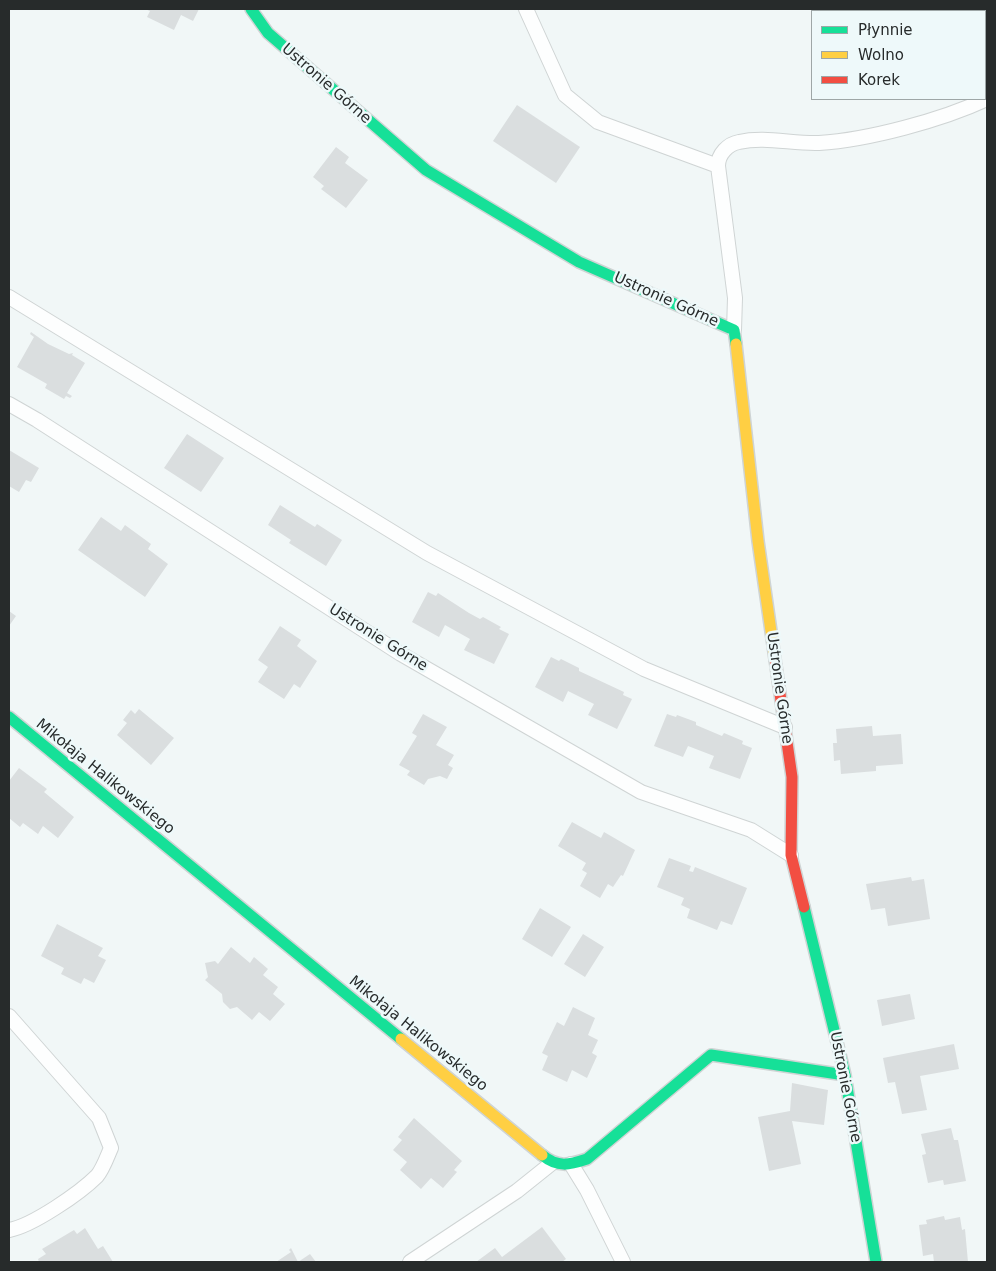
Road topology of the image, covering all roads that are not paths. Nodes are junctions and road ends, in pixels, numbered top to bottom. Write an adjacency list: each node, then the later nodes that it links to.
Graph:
1 (251, 9): 6 (street, Ustronie Górne)
2 (526, 9): 4 (lane)
3 (985, 100): 4 (lane)
4 (718, 166): 6 (lane)
5 (9, 297): 9 (lane)
6 (734, 330): 9 (street, Ustronie Górne)
7 (9, 404): 10 (lane, Ustronie Górne)
8 (9, 717): 13 (street, Mikołaja Halikowskiego)
9 (785, 727): 10 (street, Ustronie Górne)
10 (791, 855): 12 (street, Ustronie Górne)
11 (9, 1016): 15 (lane)
12 (845, 1075): 14 (street); 18 (street, Ustronie Górne)
13 (552, 1163): 14 (street); 16 (lane)
14 (571, 1164): 17 (lane)
15 (9, 1230)
16 (410, 1262)
17 (622, 1262)
18 (876, 1262)

